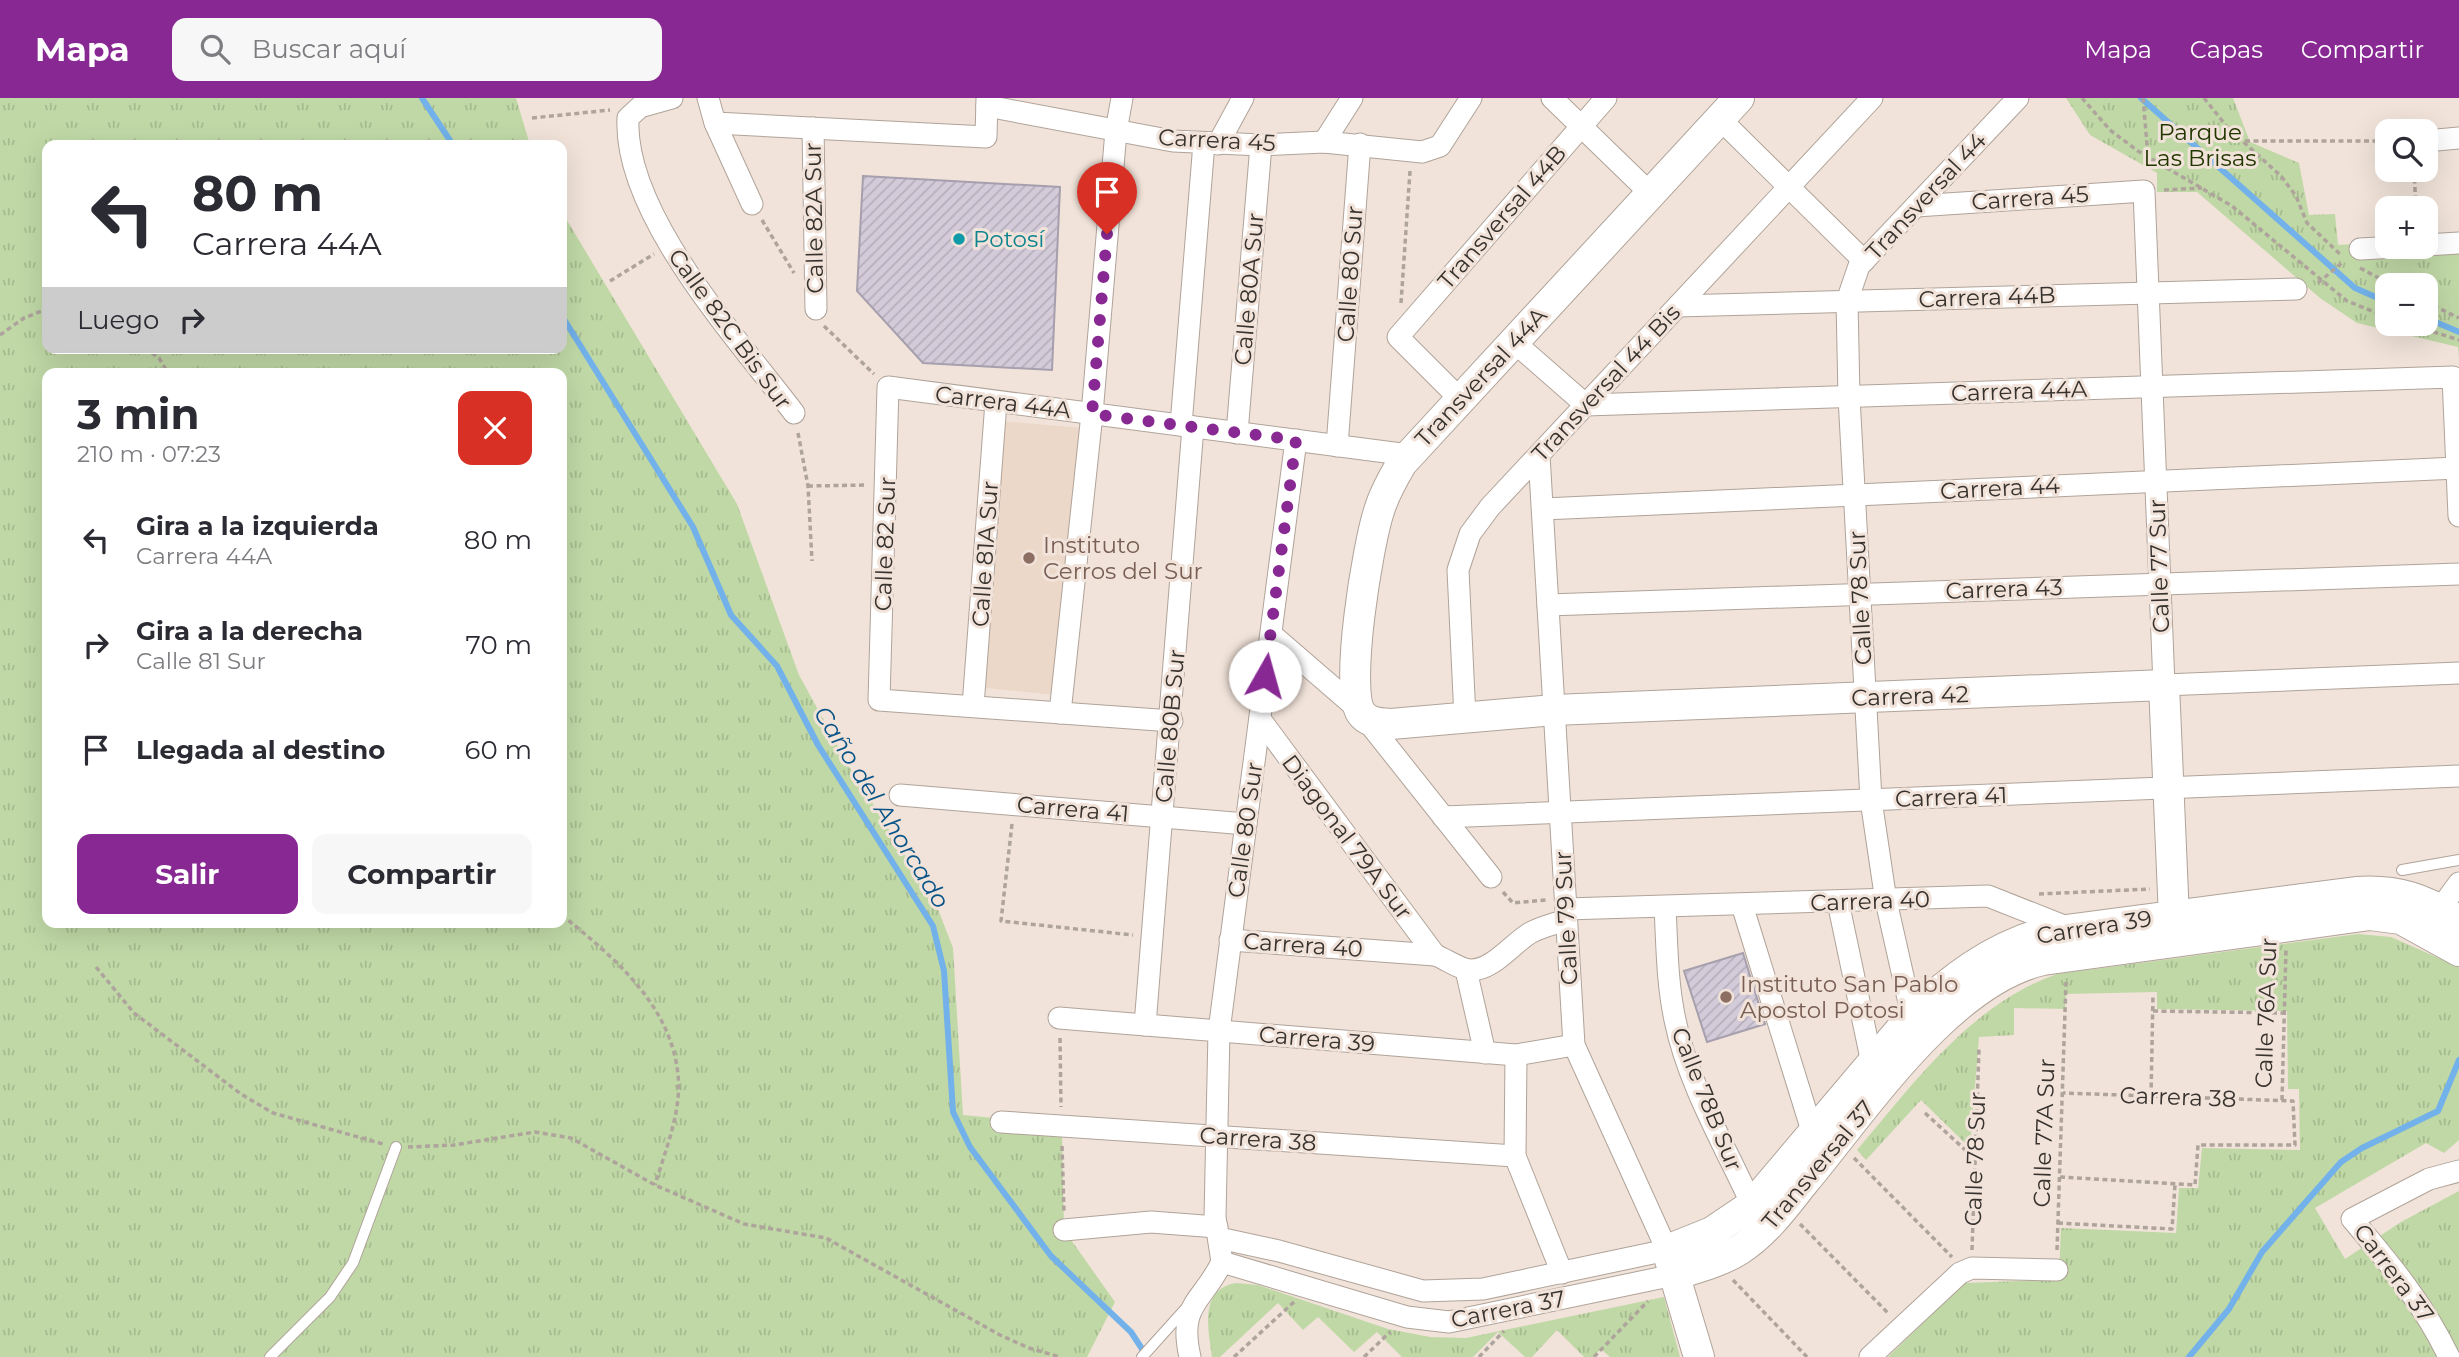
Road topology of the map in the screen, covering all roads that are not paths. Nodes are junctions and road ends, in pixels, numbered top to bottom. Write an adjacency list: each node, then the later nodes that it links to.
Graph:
1 (672, 98): 45 (street, Calle 82C Bis Sur)
2 (708, 98): 13 (street)
3 (1122, 98): 16 (street)
4 (1242, 98): 20 (street)
5 (1352, 98): 19 (street)
6 (1471, 98): 21 (street, Carrera 45)
7 (1552, 98): 14 (street)
8 (1605, 98): 14 (street, Transversal 44B)
9 (1872, 98): 23 (street, Transversal 44 Bis)
10 (2018, 98): 27 (street, Transversal 44)
11 (987, 102): 15 (street); 16 (street, Carrera 45)
12 (1729, 109): 23 (street); 25 (street, Transversal 44A)
13 (715, 123): 15 (street); 26 (street)
14 (1581, 126): 25 (street); 42 (street, Transversal 44B)
15 (813, 128): 37 (street, Calle 82A Sur)
16 (1115, 131): 20 (street, Carrera 45); 46 (street)
17 (2459, 138): 18 (street)
18 (2438, 140)
19 (1324, 142): 21 (street, Carrera 45); 22 (street, Carrera 45)
20 (1211, 144): 22 (street, Carrera 45); 47 (street, Calle 80B Sur)
21 (1360, 144): 50 (street, Calle 80 Sur)
22 (1261, 145): 48 (street, Calle 80A Sur)
23 (1788, 187): 32 (street); 36 (street, Transversal 44 Bis)
24 (2144, 191): 27 (street, Carrera 45); 34 (street, Calle 77 Sur)
25 (1651, 194): 38 (street, Transversal 44A)
26 (752, 204)
27 (1916, 206): 32 (street, Transversal 44)
28 (2459, 243): 29 (street)
29 (2438, 244)
30 (2375, 252): 31 (street)
31 (2354, 258)
32 (1864, 261): 35 (street, Transversal 44)
33 (2296, 289): 34 (street, Carrera 44B)
34 (2148, 293): 35 (street, Carrera 44B); 40 (street, Calle 77 Sur)
35 (1847, 301): 36 (street, Carrera 44B); 41 (street, Calle 78 Sur)
36 (1678, 306): 44 (street, Transversal 44 Bis)
37 (816, 309)
38 (1514, 342): 42 (street, Transversal 44A); 44 (street)
39 (888, 387): 43 (street, Carrera 44A); 66 (street, Calle 82 Sur)
40 (2152, 387): 41 (street, Carrera 44A); 53 (street, Carrera 44A); 54 (street, Calle 77 Sur)
41 (1849, 397): 44 (street, Carrera 44A); 55 (street, Calle 78 Sur)
42 (1460, 400): 52 (street, Transversal 44A)
43 (996, 401): 46 (street, Carrera 44A); 66 (street, Calle 81A Sur)
44 (1586, 405): 51 (street, Transversal 44 Bis)
45 (794, 413)
46 (1092, 414): 47 (street, Carrera 44A); 68 (street)
47 (1187, 426): 48 (street, Carrera 44A); 72 (street, Calle 80B Sur)
48 (1237, 433): 49 (street, Carrera 44A)
49 (1296, 440): 50 (street, Carrera 44A); 62 (street, Calle 80 Sur)
50 (1337, 446): 52 (street, Carrera 44A)
51 (1539, 454): 56 (street, Calle 79 Sur); 70 (street, Transversal 44 Bis)
52 (1409, 455): 69 (street, Transversal 44A)
53 (2457, 468): 54 (street, Carrera 44); 57 (street)
54 (2156, 481): 55 (street, Carrera 44); 59 (street, Calle 77 Sur)
55 (1855, 495): 56 (street, Carrera 44); 60 (street, Calle 78 Sur)
56 (1543, 509): 61 (street, Calle 79 Sur)
57 (2459, 516)
58 (2459, 574): 59 (street, Carrera 43)
59 (2160, 584): 60 (street, Carrera 43); 64 (street, Calle 77 Sur)
60 (1861, 594): 61 (street, Carrera 43); 65 (street, Calle 78 Sur)
61 (1548, 605): 67 (street, Calle 79 Sur)
62 (1270, 634): 69 (street); 71 (street, Calle 80 Sur)
63 (2459, 673): 64 (street, Carrera 42)
64 (2164, 685): 65 (street, Carrera 42); 74 (street, Calle 77 Sur)
65 (1864, 698): 67 (street, Carrera 42); 76 (street, Calle 78 Sur)
66 (973, 706): 68 (street)
67 (1555, 710): 70 (street, Carrera 42); 77 (street, Calle 79 Sur)
68 (1060, 713): 72 (street)
69 (1361, 713): 70 (street, Carrera 42); 79 (street)
70 (1465, 718)
71 (1259, 719): 80 (street, Calle 80 Sur); 95 (street, Diagonal 79A Sur)
72 (1172, 720): 78 (street, Calle 80B Sur)
73 (2459, 776): 74 (street, Carrera 41)
74 (2169, 788): 76 (street, Carrera 41); 90 (street, Calle 77 Sur)
75 (900, 795): 78 (street, Carrera 41)
76 (1871, 800): 77 (street, Carrera 41); 85 (street, Calle 78 Sur)
77 (1560, 813): 79 (street, Carrera 41); 89 (street, Calle 79 Sur)
78 (1163, 817): 80 (street, Carrera 41); 99 (street, Calle 80B Sur)
79 (1443, 817): 83 (street)
80 (1246, 824): 93 (street, Calle 80 Sur)
81 (2459, 860): 82 (lane)
82 (2402, 870)
83 (1491, 877)
84 (2459, 883): 91 (street)
85 (1886, 901): 86 (street, Carrera 40); 92 (street, Carrera 40); 98 (street, Calle 78 Sur)
86 (1838, 902): 87 (street, Carrera 40); 104 (street)
87 (1742, 905): 88 (street, Carrera 40); 107 (street)
88 (1665, 907): 89 (street, Carrera 40); 111 (street, Calle 78B Sur)
89 (1566, 909): 96 (street, Carrera 40); 101 (street, Calle 79 Sur)
90 (2174, 915): 91 (street); 92 (street, Carrera 39); 94 (street); 98 (street, Carrera 39)
91 (2450, 915)
92 (2070, 928): 98 (street, Carrera 39)
93 (1230, 940): 95 (street, Carrera 40); 100 (street, Calle 80 Sur)
94 (2459, 951)
95 (1435, 956): 96 (street, Carrera 40)
96 (1466, 970): 102 (street)
97 (1059, 1018): 99 (street, Carrera 39)
98 (1925, 1020): 104 (street, Transversal 37); 107 (street, Transversal 37)
99 (1145, 1025): 100 (street, Carrera 39)
100 (1219, 1031): 102 (street, Carrera 39); 106 (street, Calle 80 Sur)
101 (1574, 1045): 103 (street, Carrera 39); 115 (street, Calle 79 Sur)
102 (1485, 1053): 103 (street, Carrera 39)
103 (1516, 1055): 109 (street)
104 (1872, 1063): 107 (street, Transversal 37)
105 (1001, 1122): 106 (street, Carrera 38)
106 (1216, 1137): 109 (street, Carrera 38); 113 (street, Calle 80 Sur)
107 (1825, 1138): 111 (street, Transversal 37); 115 (street, Transversal 37)
108 (396, 1147): 119 (lane)
109 (1515, 1156): 117 (street)
110 (2457, 1169): 124 (street, Carrera 37)
111 (1752, 1205): 115 (street, Transversal 37)
112 (1064, 1230): 113 (street, Carrera 37)
113 (1218, 1233): 114 (street, Calle 80 Sur); 117 (street, Carrera 37)
114 (1222, 1262): 115 (street, Carrera 37); 118 (street)
115 (1671, 1262): 117 (street, Carrera 37); 122 (street, Calle 79 Sur)
116 (2057, 1270): 123 (street)
117 (1562, 1273)
118 (1202, 1290): 120 (lane); 121 (street)
119 (270, 1357)
120 (1142, 1357)
121 (1190, 1357)
122 (1699, 1357)
123 (1870, 1357)
124 (2449, 1357)

